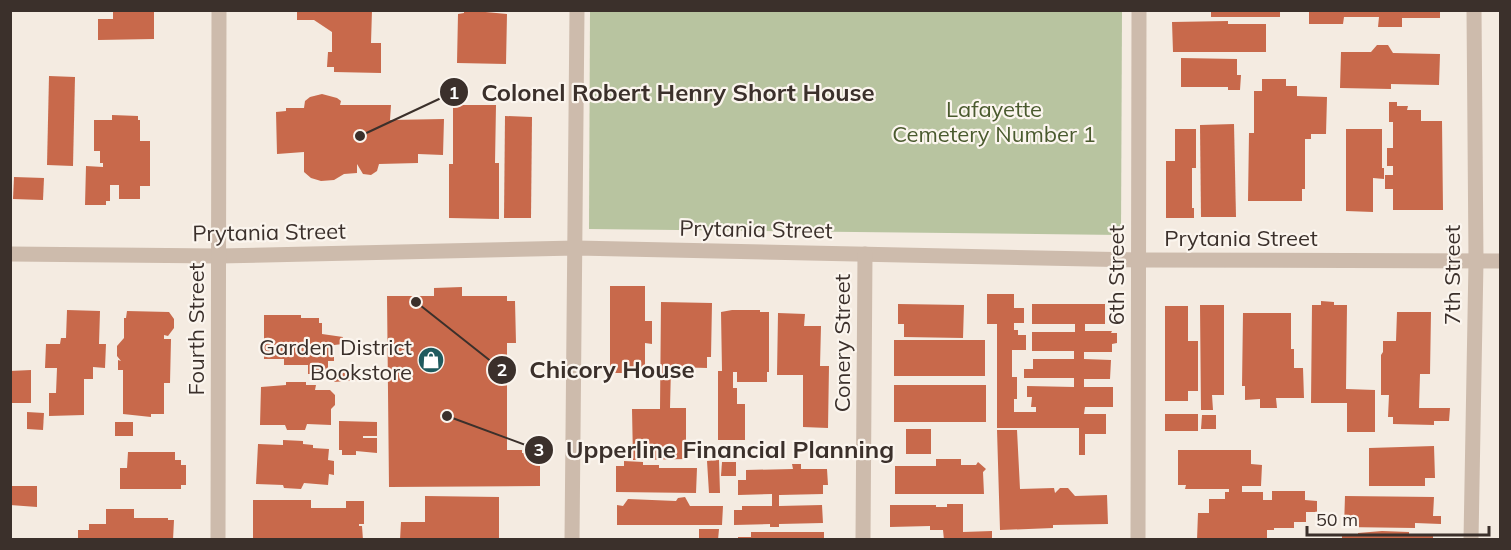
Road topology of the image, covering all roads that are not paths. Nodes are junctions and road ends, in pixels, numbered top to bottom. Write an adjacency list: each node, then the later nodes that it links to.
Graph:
1 (219, 10): 8 (street, Fourth Street)
2 (577, 10): 5 (street)
3 (1139, 10): 9 (street, 6th Street)
4 (1474, 10): 10 (street, 7th Street)
5 (576, 248): 7 (street, Prytania Street); 8 (street, Prytania Street); 13 (street)
6 (10, 254): 8 (street, Prytania Street)
7 (865, 254): 9 (street, Prytania Street); 14 (street, Conery Street)
8 (219, 256): 12 (street, Fourth Street)
9 (1138, 260): 10 (street, Prytania Street); 15 (street, 6th Street)
10 (1476, 261): 11 (street, Prytania Street); 16 (street, 7th Street)
11 (1500, 261)
12 (218, 540)
13 (572, 540)
14 (863, 540)
15 (1138, 540)
16 (1471, 540)

